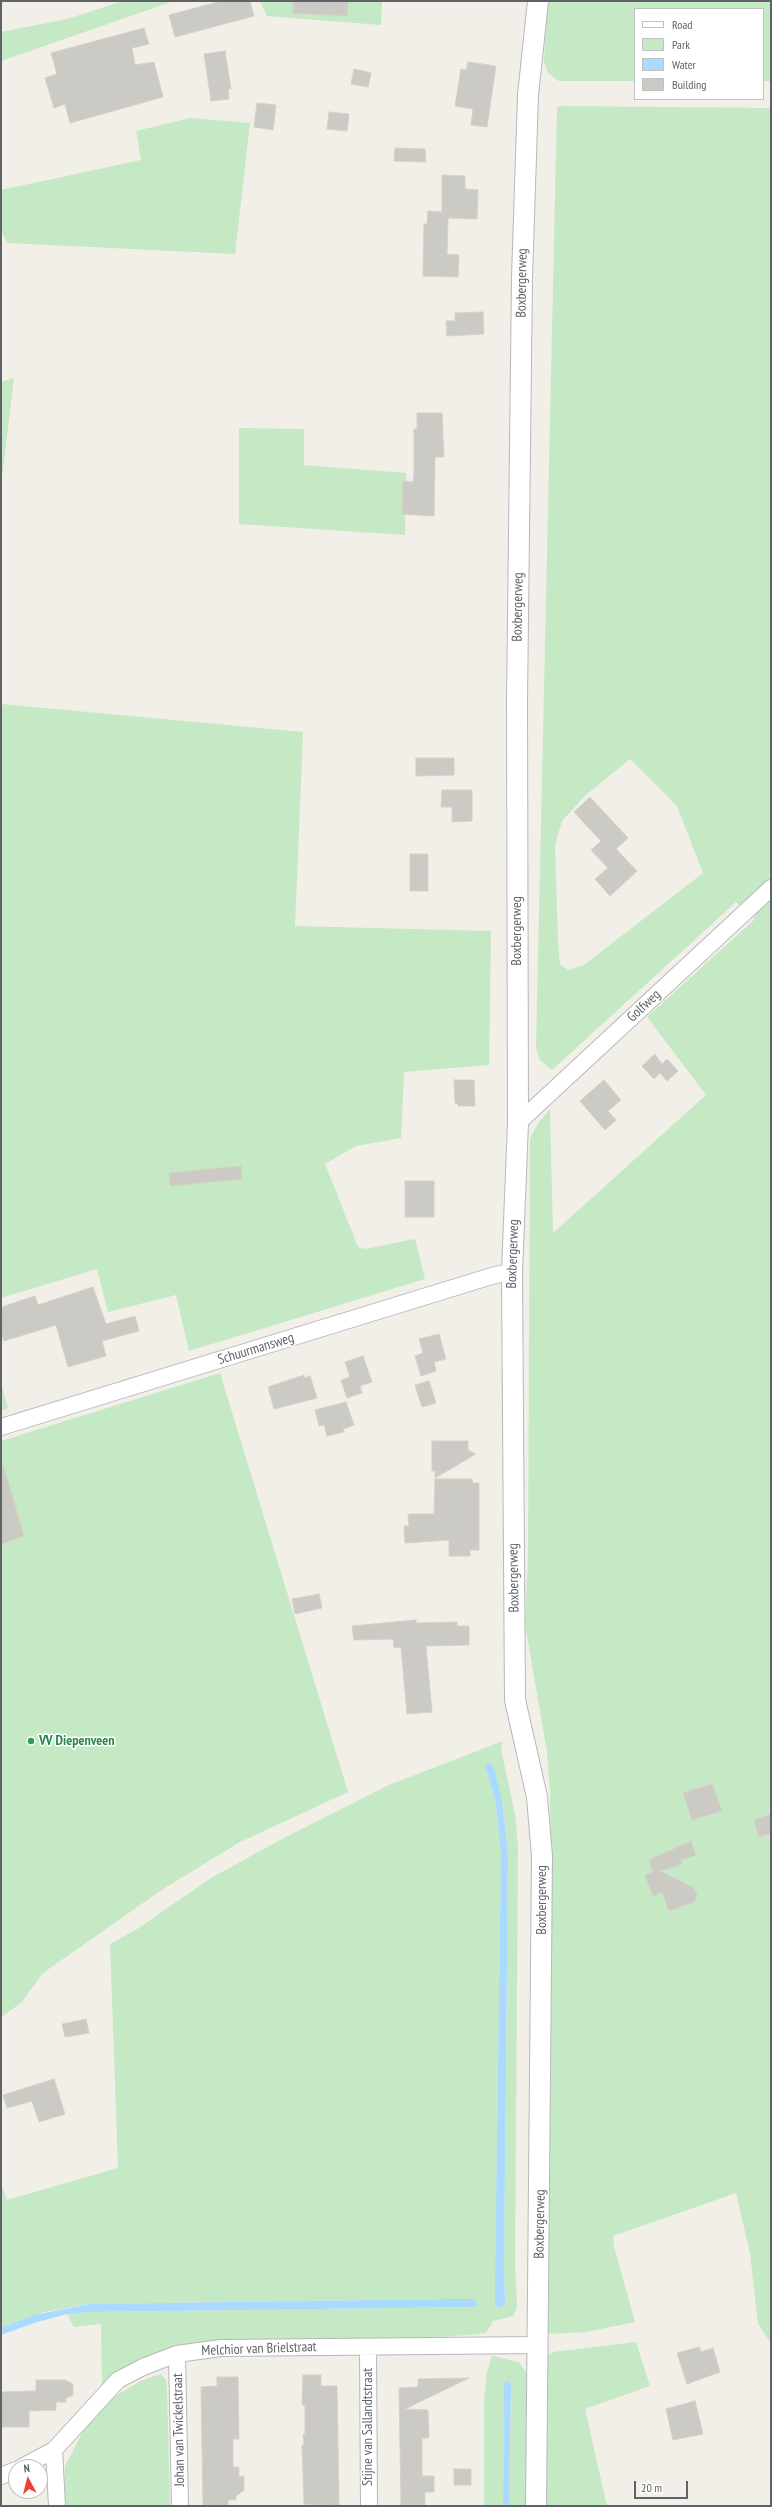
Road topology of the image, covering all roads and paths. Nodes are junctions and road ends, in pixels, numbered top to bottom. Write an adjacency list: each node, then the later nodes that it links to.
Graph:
1 (538, 1): 3 (street, Boxbergerweg)
2 (771, 888): 3 (street, Golfweg)
3 (518, 1123): 4 (street, Boxbergerweg)
4 (512, 1272): 5 (street, Schuurmansweg); 6 (street, Boxbergerweg)
5 (1, 1427)
6 (538, 2345): 7 (street, Melchior van Brielstraat); 14 (street, Boxbergerweg)
7 (368, 2347): 8 (street, Melchior van Brielstraat); 13 (street, Stijne van Sallandtstraat)
8 (177, 2354): 9 (street, Melchior van Brielstraat); 12 (street, Johan van Twickelstraat)
9 (54, 2450): 10 (street, Melchior van Brielstraat); 11 (street)
10 (37, 2459)
11 (57, 2506)
12 (180, 2506)
13 (369, 2506)
14 (536, 2506)

